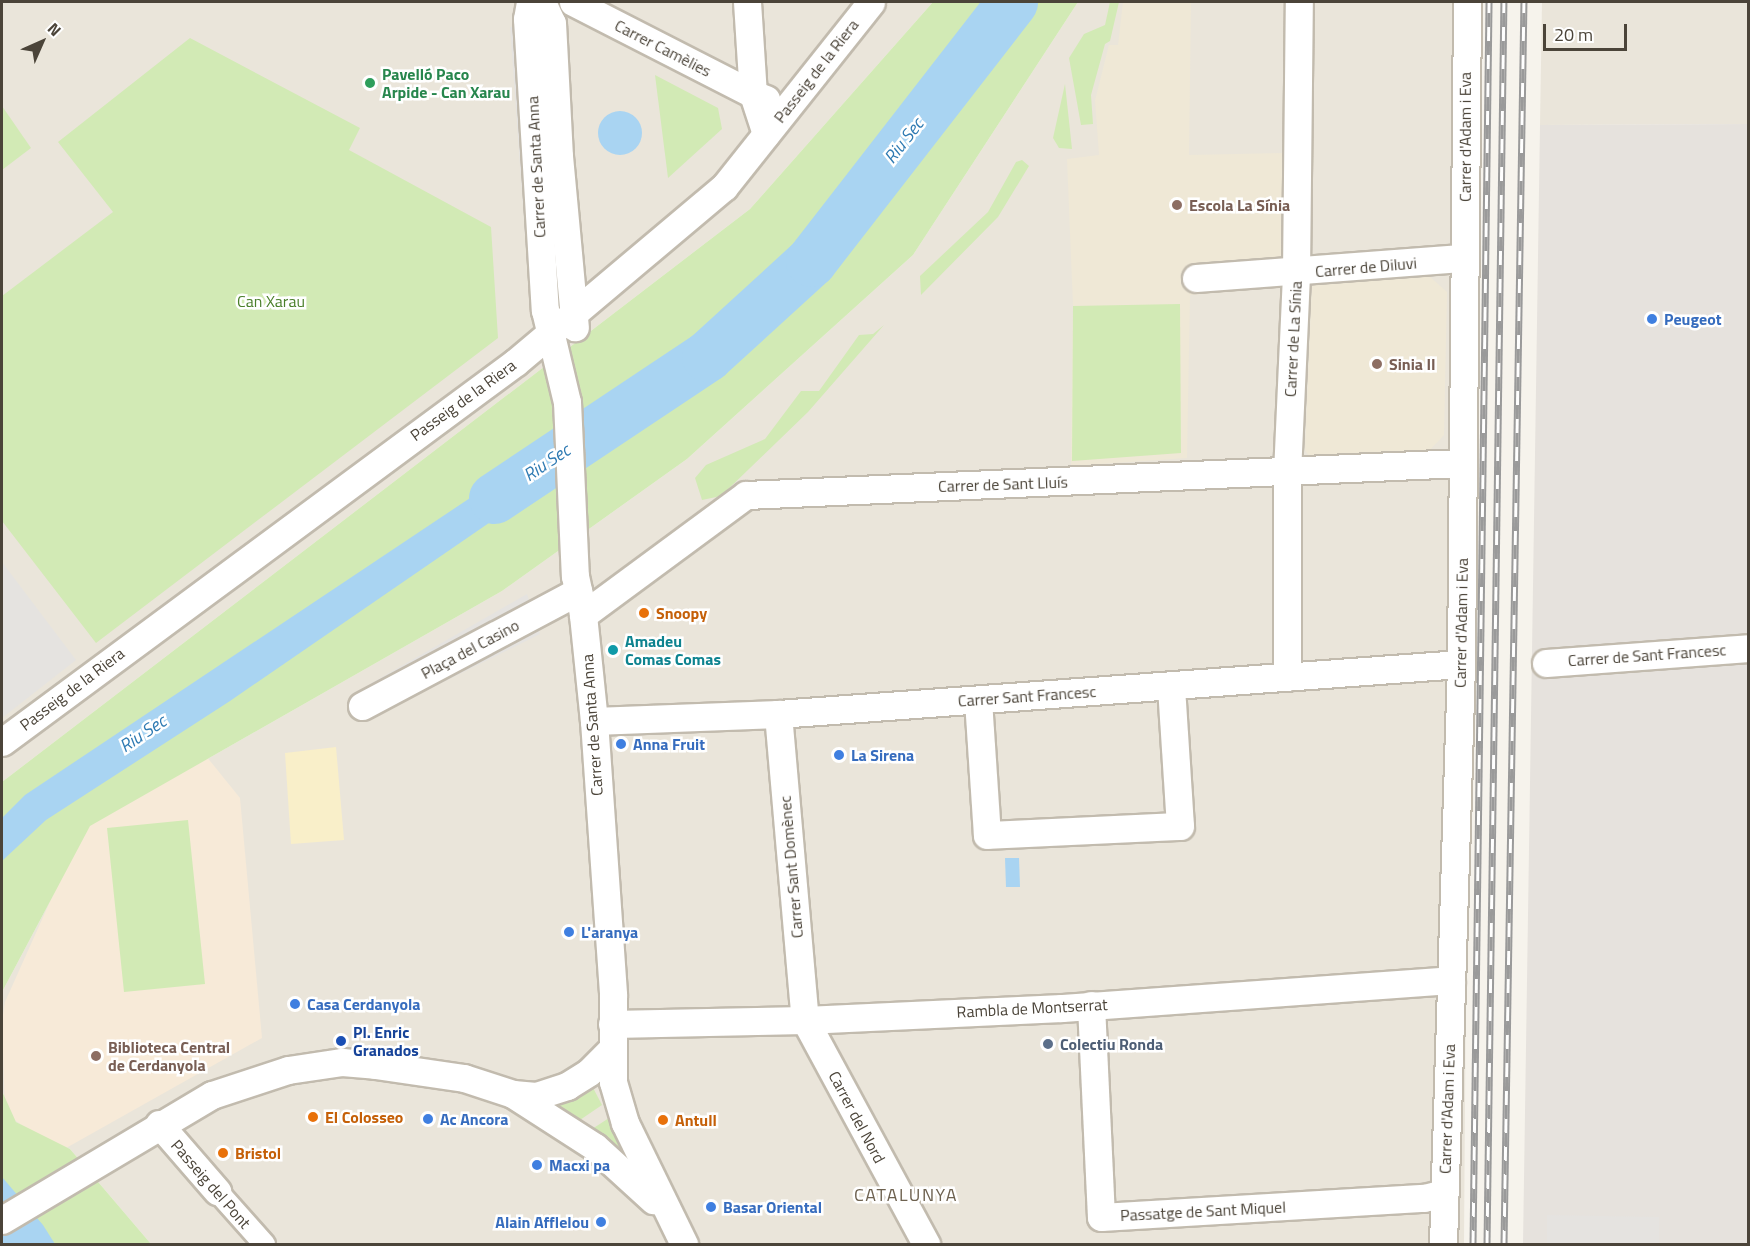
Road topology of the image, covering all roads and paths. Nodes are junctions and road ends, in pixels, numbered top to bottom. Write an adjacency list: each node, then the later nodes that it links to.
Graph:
1 (530, 2): 17 (street, Carrer de Santa Anna)
2 (536, 2): 12 (street, Carrer de Santa Anna)
3 (542, 2): 12 (street, Carrer de Santa Anna)
4 (573, 2): 9 (street, Carrer Camèlies)
5 (747, 2): 9 (street)
6 (871, 2): 10 (street, Passeig de la Riera)
7 (1299, 2): 14 (street, Carrer de La Sínia)
8 (1467, 2): 13 (street, Carrer d'Adam i Eva)
9 (753, 94): 10 (street, Carrer Camèlies); 11 (street)
10 (796, 96): 11 (street, Passeig de la Riera)
11 (766, 134): 16 (street, Passeig de la Riera)
12 (558, 156): 16 (street, Carrer de Santa Anna); 17 (street, Carrer de Santa Anna)
13 (1464, 258): 14 (street, Carrer de Diluvi); 19 (street, Carrer d'Adam i Eva)
14 (1296, 273): 15 (street, Carrer de Diluvi); 20 (street, Carrer de La Sínia)
15 (1196, 278)
16 (573, 313): 17 (street, Passeig de la Riera); 18 (street, Carrer de Santa Anna)
17 (552, 331): 18 (street, Carrer de Santa Anna); 31 (street, Passeig de la Riera)
18 (567, 402): 21 (street, Carrer de Santa Anna)
19 (1463, 463): 20 (street, Carrer de Sant Lluís); 24 (street, Carrer d'Adam i Eva)
20 (1287, 473): 21 (street, Carrer de Sant Lluís); 25 (street, Carrer de La Sínia)
21 (579, 594): 28 (street, Plaça del Casino); 30 (street, Carrer de Santa Anna)
22 (1749, 648): 23 (street, Carrer de Sant Francesc)
23 (1546, 663)
24 (1461, 664): 25 (street, Carrer Sant Francesc); 32 (street, Carrer d'Adam i Eva)
25 (1287, 676): 26 (street, Carrer Sant Francesc)
26 (1171, 685): 27 (street, Carrer Sant Francesc); 27 (street)
27 (978, 700): 29 (street, Carrer Sant Francesc)
28 (362, 706)
29 (778, 714): 30 (street, Carrer Sant Francesc); 34 (street, Carrer Sant Domènec)
30 (594, 721): 35 (street, Carrer de Santa Anna)
31 (2, 742)
32 (1451, 980): 33 (street, Rambla de Montserrat); 39 (street, Carrer d'Adam i Eva)
33 (1091, 1005): 34 (street, Rambla de Montserrat); 39 (street, Passatge de Sant Miquel)
34 (805, 1020): 35 (street, Rambla de Montserrat); 44 (street, Carrer del Nord)
35 (612, 1037): 36 (street); 40 (street, Carrer de Santa Anna)
36 (513, 1094): 37 (street); 40 (street)
37 (159, 1124): 38 (street, Passeig del Pont); 41 (street)
38 (218, 1191): 42 (street, Passeig del Pont)
39 (1444, 1193): 45 (street, Carrer d'Adam i Eva)
40 (665, 1211): 43 (street)
41 (2, 1220)
42 (264, 1245)
43 (684, 1245)
44 (926, 1245)
45 (1443, 1245)

